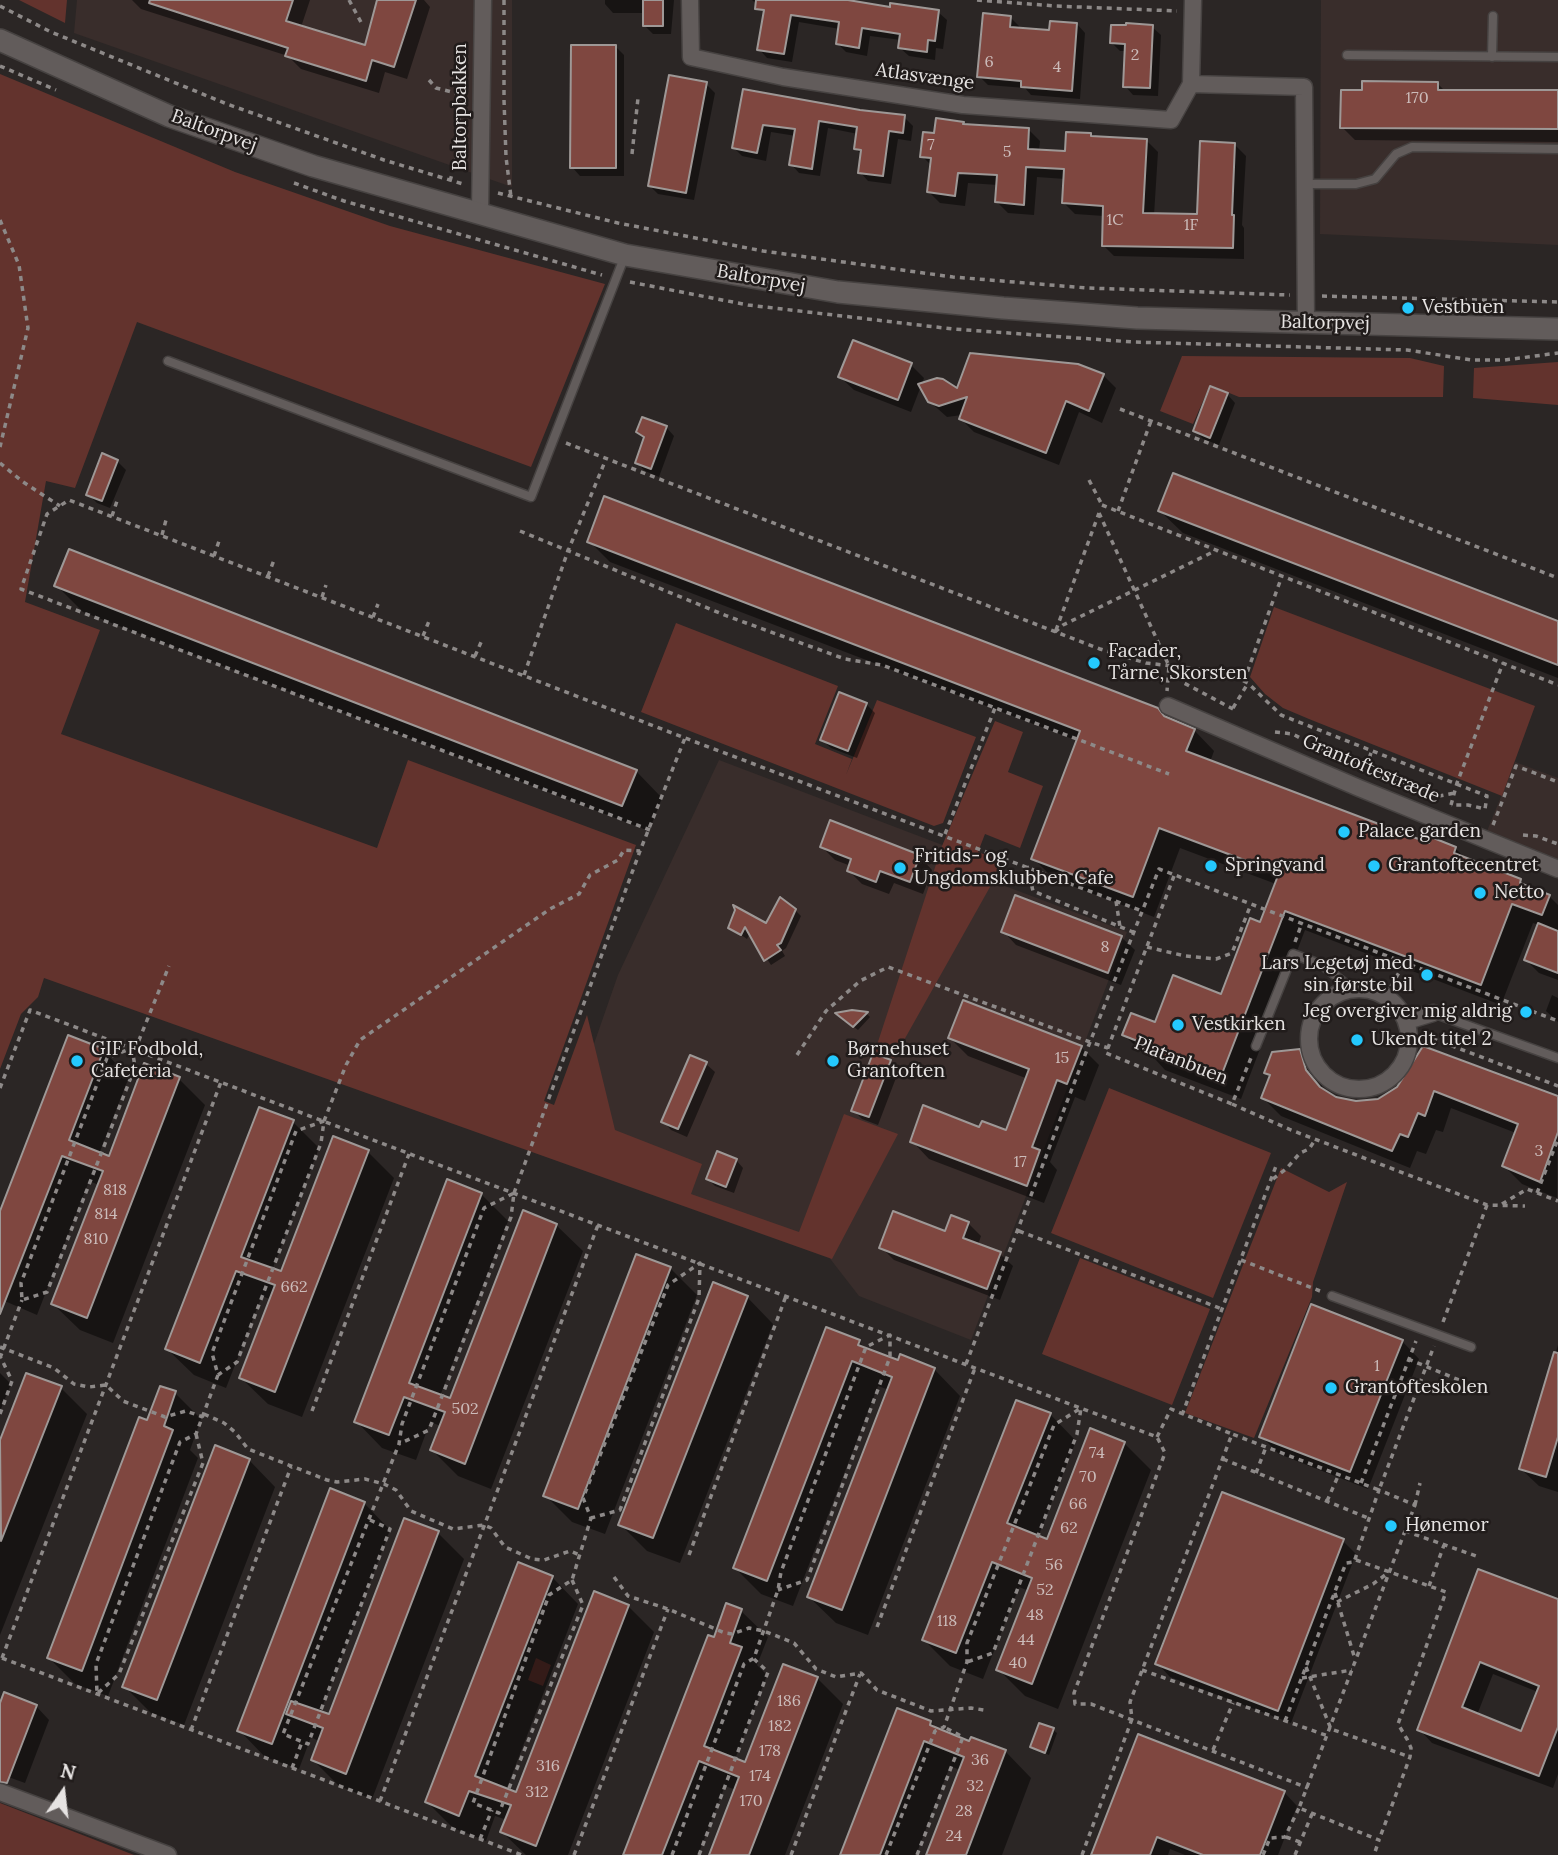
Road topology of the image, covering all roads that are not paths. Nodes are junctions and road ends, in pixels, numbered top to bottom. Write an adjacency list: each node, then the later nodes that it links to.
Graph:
1 (483, 0): 12 (street, Baltorpbakken)
2 (690, 0): 9 (street, Atlasvænge)
3 (1193, 6): 9 (street, Atlasvænge)
4 (1493, 16): 7 (lane)
5 (0, 40): 12 (street, Baltorpvej)
6 (1347, 55): 7 (lane)
7 (1492, 57): 8 (lane)
8 (1558, 57)
9 (1191, 84): 11 (street)
10 (1558, 149): 11 (lane)
11 (1305, 184): 14 (street)
12 (480, 213): 13 (street, Baltorpvej)
13 (625, 255): 14 (street, Baltorpvej); 16 (lane)
14 (1306, 323): 15 (street, Baltorpvej)
15 (1558, 329)
16 (168, 361)
17 (1168, 706): 18 (street, Grantoftestræde)
18 (1558, 869)
19 (1351, 988): 21 (street); 21 (street); 22 (lane)
20 (1433, 1013): 21 (street); 23 (lane)
21 (1408, 1027)
22 (1255, 1046)
23 (1558, 1058)
24 (1332, 1296): 25 (lane)
25 (1471, 1347)
26 (0, 1792): 27 (street)
27 (167, 1855)

